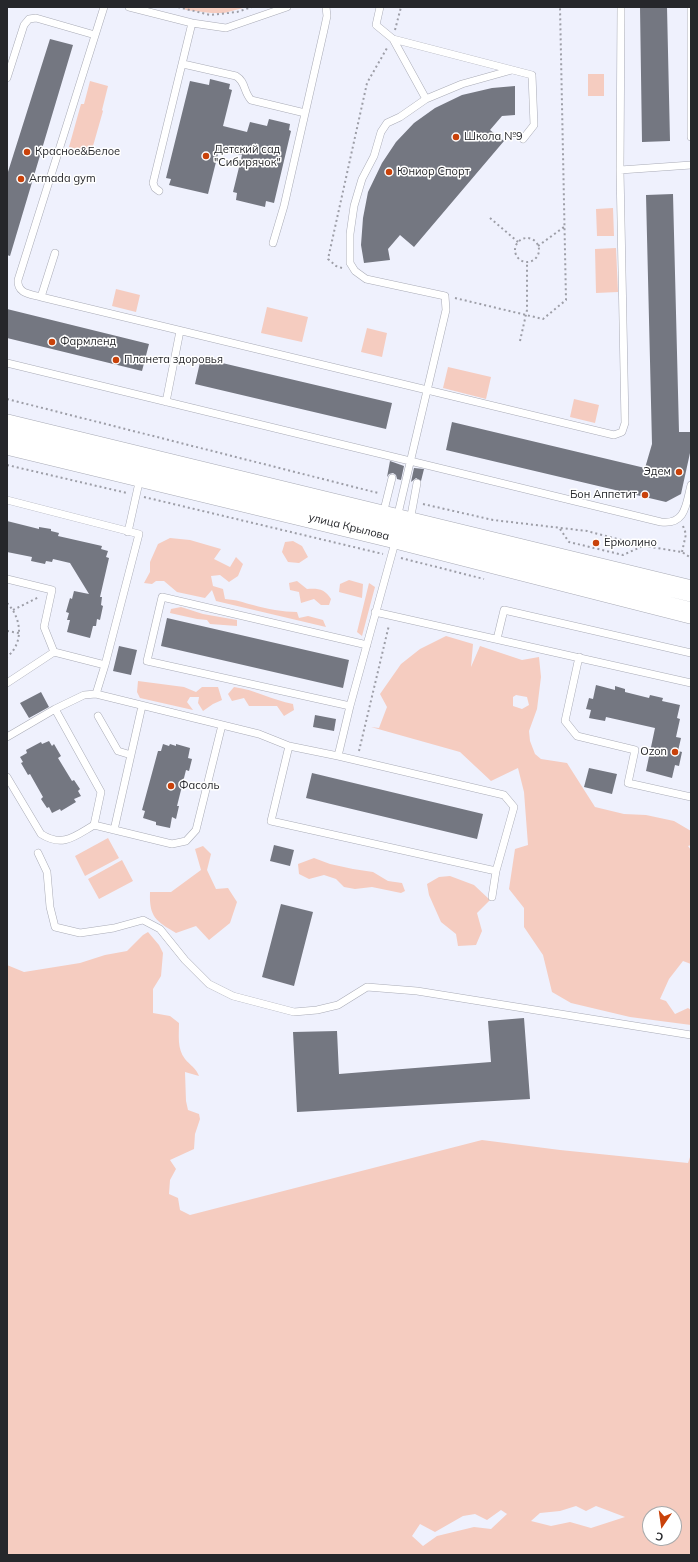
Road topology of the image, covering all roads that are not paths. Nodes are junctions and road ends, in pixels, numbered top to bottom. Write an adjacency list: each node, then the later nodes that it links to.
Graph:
1 (104, 7): 9 (lane)
2 (129, 7): 8 (lane)
3 (287, 7): 8 (lane)
4 (326, 7): 15 (lane)
5 (380, 7): 10 (lane)
6 (621, 7): 19 (lane)
7 (690, 7): 16 (lane)
8 (192, 23): 11 (lane)
9 (95, 35): 13 (lane); 23 (lane)
10 (393, 39): 12 (lane); 14 (lane)
11 (183, 64): 15 (lane); 20 (lane)
12 (512, 70): 14 (lane); 17 (lane)
13 (7, 78)
14 (426, 99): 26 (lane)
15 (305, 114): 21 (lane)
16 (691, 137)
17 (523, 139)
18 (691, 165): 19 (lane)
19 (620, 170): 26 (lane)
20 (159, 191)
21 (273, 243)
22 (55, 253): 23 (lane)
23 (41, 298): 24 (lane)
24 (180, 331): 26 (lane); 27 (lane)
25 (7, 363): 27 (lane)
26 (427, 390): 30 (lane)
27 (166, 402): 30 (lane)
28 (7, 424): 36 (main road, улица Крылова)
29 (7, 444): 34 (main road, улица Крылова)
30 (410, 461): 33 (lane); 36 (lane)
31 (392, 478): 36 (lane)
32 (417, 483): 36 (lane)
33 (691, 485)
34 (138, 486): 36 (main road, улица Крылова); 37 (lane)
35 (7, 500): 37 (lane)
36 (395, 530): 39 (main road, улица Крылова); 40 (lane); 41 (main road, улица Крылова)
37 (128, 532): 47 (lane)
38 (7, 579): 44 (lane)
39 (691, 590)
40 (375, 612): 42 (lane); 43 (lane)
41 (691, 613)
42 (497, 639): 45 (lane); 46 (lane)
43 (367, 645): 52 (lane); 52 (lane)
44 (54, 652): 47 (lane); 48 (lane)
45 (691, 653)
46 (579, 657): 49 (lane); 61 (lane)
47 (105, 665): 50 (lane)
48 (7, 683)
49 (691, 683)
50 (96, 694): 51 (lane); 53 (lane)
51 (142, 706): 55 (lane); 58 (lane)
52 (350, 706): 59 (lane)
53 (55, 709): 56 (lane); 62 (lane)
54 (98, 716): 58 (lane)
55 (222, 725): 57 (lane); 63 (lane)
56 (7, 737)
57 (288, 746): 59 (lane); 65 (lane)
58 (131, 755): 63 (lane)
59 (338, 756): 65 (lane)
60 (7, 777): 62 (lane)
61 (691, 797)
62 (94, 825): 63 (lane)
63 (114, 830)
64 (38, 853): 67 (lane)
65 (496, 871): 66 (lane)
66 (492, 897)
67 (691, 1035)

